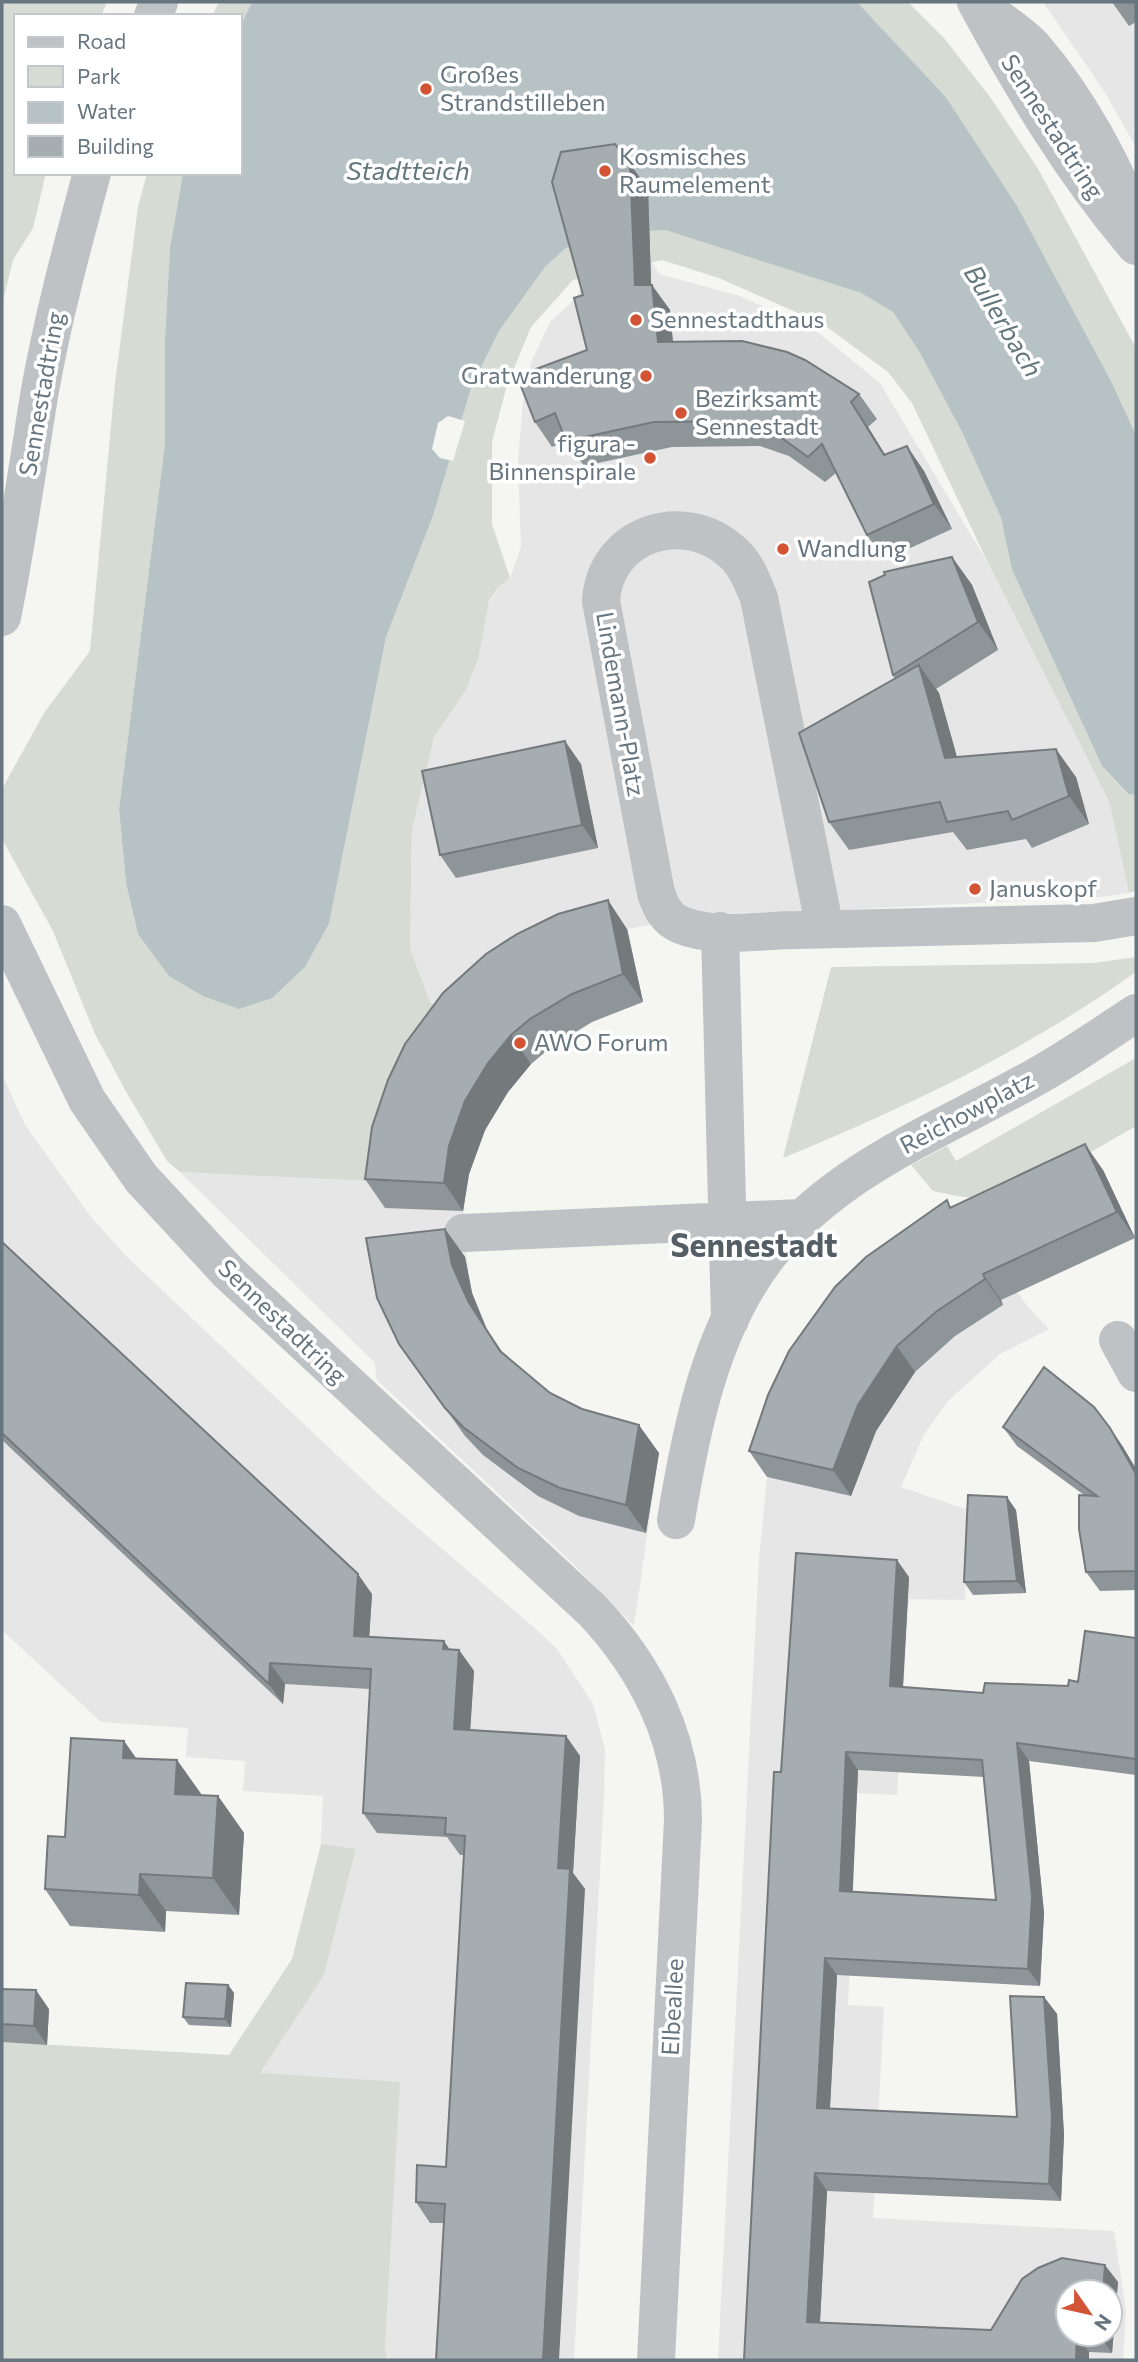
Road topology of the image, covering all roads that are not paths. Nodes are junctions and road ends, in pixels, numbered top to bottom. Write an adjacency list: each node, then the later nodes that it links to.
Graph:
1 (976, 2): 3 (street, Sennestadtring); 4 (street, Sennestadtring)
2 (91, 175): 5 (street, Sennestadtring)
3 (1136, 226)
4 (1136, 246)
5 (2, 617)
6 (1136, 916): 8 (street, Lindemann-Platz)
7 (2, 924): 18 (street, Sennestadtring)
8 (825, 929): 9 (street, Lindemann-Platz); 9 (street, Lindemann-Platz)
9 (720, 931): 12 (street, Reichowplatz)
10 (1136, 1013): 11 (street, Reichowplatz)
11 (801, 1218): 12 (street); 14 (street, Reichowplatz)
12 (727, 1221): 13 (street); 14 (street, Reichowplatz)
13 (463, 1233)
14 (730, 1322): 17 (street, Reichowplatz)
15 (1118, 1340): 16 (street)
16 (1136, 1373)
17 (676, 1520)
18 (636, 1664): 19 (street, Elbeallee)
19 (656, 2360)

